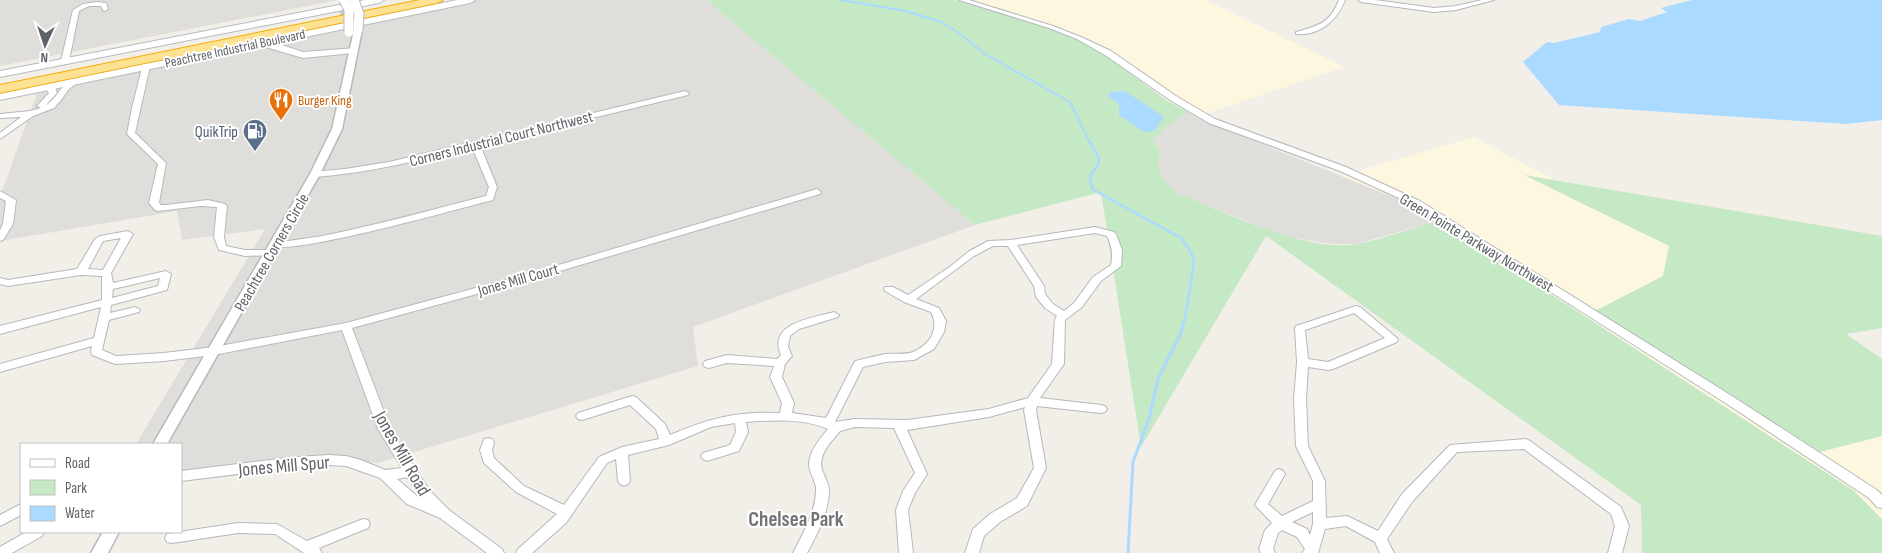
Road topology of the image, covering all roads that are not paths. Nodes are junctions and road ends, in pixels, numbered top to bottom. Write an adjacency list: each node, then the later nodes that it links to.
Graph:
1 (344, 0): 13 (street, Peachtree Corners Circle, bridge)
2 (354, 0): 13 (street, Peachtree Corners Circle, bridge)
3 (379, 0): 19 (main road, Peachtree Industrial Boulevard)
4 (411, 0): 12 (highway, Peachtree Industrial Boulevard)
5 (437, 0): 12 (highway, Peachtree Industrial Boulevard)
6 (470, 0): 15 (main road, Peachtree Industrial Boulevard)
7 (962, 0): 75 (street, Green Pointe Parkway Northwest)
8 (1342, 0): 14 (street)
9 (1361, 0): 10 (street)
10 (1490, 0)
11 (105, 9): 19 (street)
12 (343, 16): 23 (highway, Peachtree Industrial Boulevard); 24 (highway, Peachtree Industrial Boulevard)
13 (354, 31): 18 (street, Peachtree Corners Circle)
14 (1298, 33)
15 (297, 36): 16 (main road, Peachtree Industrial Boulevard); 17 (main road)
16 (250, 45): 17 (main road); 20 (main road, Peachtree Industrial Boulevard)
17 (284, 48): 18 (main road)
18 (352, 55): 32 (street, Peachtree Corners Circle)
19 (65, 61): 21 (main road, Peachtree Industrial Boulevard)
20 (146, 66): 22 (main road, Peachtree Industrial Boulevard); 37 (street)
21 (0, 74)
22 (75, 81): 24 (main road, Peachtree Industrial Boulevard); 28 (street)
23 (0, 82)
24 (52, 82): 25 (highway); 27 (main road, Peachtree Industrial Boulevard); 28 (street)
25 (0, 89)
26 (685, 94): 31 (street, Corners Industrial Court Northwest)
27 (0, 97)
28 (28, 115): 29 (street); 30 (street)
29 (0, 116)
30 (0, 137)
31 (475, 144): 32 (street, Corners Industrial Court Northwest); 37 (street)
32 (315, 174): 37 (street, Peachtree Corners Circle)
33 (817, 192): 49 (street, Jones Mill Court)
34 (0, 194): 35 (street)
35 (1, 235)
36 (1011, 243): 43 (street); 47 (street); 47 (street)
37 (272, 249): 52 (street, Peachtree Corners Circle)
38 (82, 272): 39 (street); 39 (street); 40 (street)
39 (106, 273): 41 (street)
40 (0, 281)
41 (107, 287): 44 (street); 44 (street)
42 (889, 289): 43 (street)
43 (908, 300): 63 (street)
44 (106, 304): 48 (street); 50 (street)
45 (135, 310): 48 (street)
46 (834, 315): 54 (street)
47 (1064, 316): 57 (street)
48 (104, 318): 51 (street)
49 (346, 326): 52 (street, Jones Mill Court); 69 (street, Jones Mill Road)
50 (0, 330)
51 (99, 340): 52 (street, Jones Mill Court); 56 (street)
52 (214, 351): 66 (street, Peachtree Corners Circle)
53 (1303, 362): 53 (street); 74 (street)
54 (780, 363): 55 (street); 60 (street)
55 (709, 364)
56 (0, 368)
57 (1033, 401): 58 (street); 62 (street); 95 (street)
58 (1101, 409)
59 (582, 416): 64 (street)
60 (785, 417): 61 (street); 63 (street)
61 (740, 419): 64 (street); 68 (street)
62 (906, 424): 63 (street); 94 (street)
63 (832, 425): 93 (street)
64 (666, 441): 67 (street)
65 (488, 442): 77 (street)
66 (161, 443)
67 (622, 452): 73 (street); 77 (street)
68 (707, 456)
69 (410, 471): 71 (street); 78 (street, Jones Mill Road)
70 (1279, 474): 80 (street)
71 (384, 475): 72 (street, Jones Mill Spur); 78 (street, Jones Mill Spur)
72 (182, 476)
73 (624, 481)
74 (1318, 504): 80 (street); 82 (street)
75 (1882, 504)
76 (20, 510): 79 (street)
77 (565, 512): 92 (street)
78 (444, 514): 91 (street, Jones Mill Road)
79 (0, 521)
80 (1282, 523): 88 (street); 96 (street)
81 (363, 524): 87 (street)
82 (1320, 524): 86 (street); 88 (street)
83 (35, 533): 89 (street)
84 (110, 533): 90 (street)
85 (172, 538): 87 (street)
86 (1380, 538): 97 (street); 98 (street)
87 (312, 550)
88 (1311, 551)
89 (1, 553)
90 (99, 553)
91 (497, 553)
92 (523, 553)
93 (800, 553)
94 (906, 553)
95 (972, 553)
96 (1268, 553)
97 (1387, 553)
98 (1614, 553)

